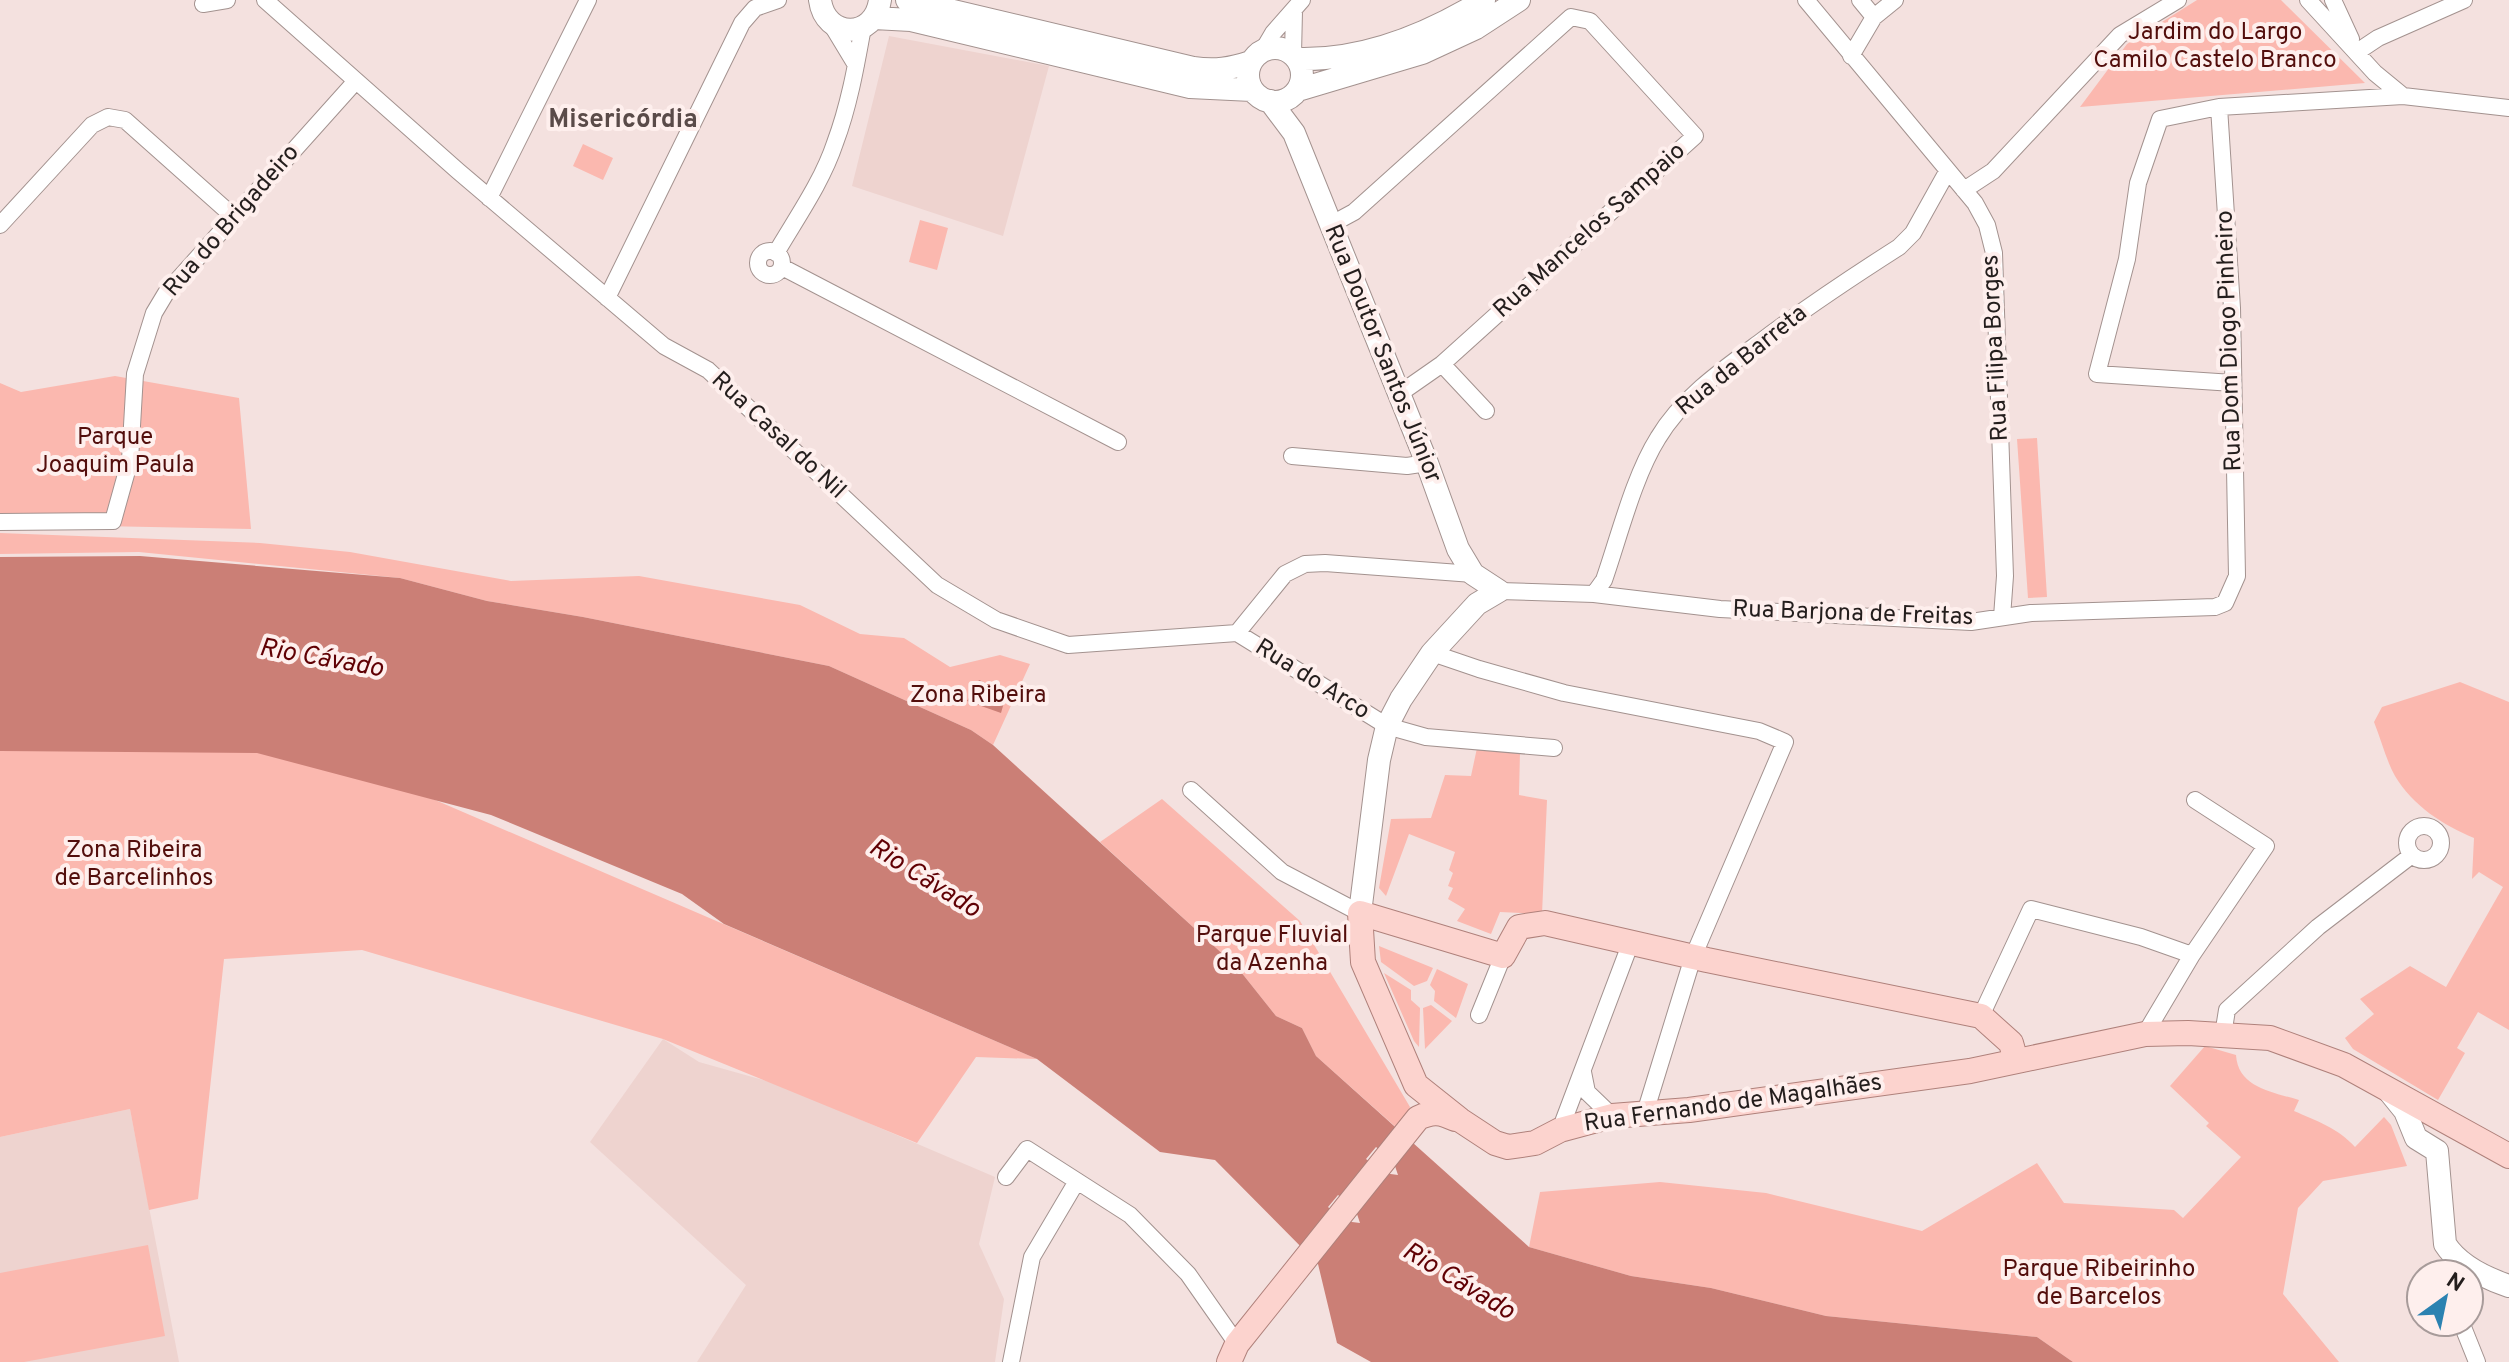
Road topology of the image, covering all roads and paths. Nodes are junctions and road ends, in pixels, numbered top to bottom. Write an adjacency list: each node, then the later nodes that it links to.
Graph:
1 (227, 0): 16 (street)
2 (265, 0): 26 (street, Rua Casal do Nil)
3 (588, 0): 35 (street)
4 (778, 0): 39 (street)
5 (820, 0): 20 (street)
6 (907, 0): 22 (street)
7 (1484, 0): 24 (street)
8 (1519, 0): 27 (street)
9 (1806, 0): 23 (street, Rua Filipa Borges)
10 (1860, 0): 19 (street)
11 (1895, 0): 19 (street)
12 (2178, 0): 34 (street)
13 (2308, 0): 21 (street)
14 (2333, 0): 21 (street)
15 (2464, 0): 21 (street)
16 (203, 4)
17 (1298, 5): 22 (street); 24 (street)
18 (873, 15): 20 (street); 25 (street); 28 (street)
19 (1874, 17): 23 (street)
20 (830, 22): 25 (street)
21 (2357, 52): 29 (street)
22 (1257, 56): 24 (street); 28 (street)
23 (1851, 56): 33 (street, Rua Filipa Borges)
24 (1295, 57): 27 (street)
25 (856, 65): 44 (street)
26 (355, 82): 35 (street, Rua Casal do Nil); 36 (street, Rua do Brigadeiro)
27 (1296, 92): 28 (street); 32 (street, Rua Doutor Santos Júnior)
28 (1261, 96): 32 (street, Rua Doutor Santos Júnior)
29 (2403, 96): 30 (street); 31 (street)
30 (2219, 107): 41 (street, Rua Dom Diogo Pinheiro); 41 (street)
31 (2509, 108)
32 (1294, 133): 38 (street, Rua Doutor Santos Júnior)
33 (1947, 172): 34 (street, Rua Filipa Borges); 51 (street, Rua da Barreta)
34 (1964, 190): 52 (street, Rua Filipa Borges)
35 (489, 198): 39 (street, Rua Casal do Nil)
36 (234, 217): 37 (street); 47 (street, Rua do Brigadeiro)
37 (0, 225)
38 (1330, 225): 40 (street, Rua Mancelos Sampaio); 42 (street, Rua Doutor Santos Júnior)
39 (607, 298): 53 (street, Rua Casal do Nil)
40 (1442, 364): 42 (street, Rua Mancelos Sampaio); 43 (street)
41 (2233, 383): 49 (street, Rua Dom Diogo Pinheiro)
42 (1399, 394): 46 (street, Rua Doutor Santos Júnior)
43 (1486, 411)
44 (1118, 442)
45 (1292, 456): 46 (street)
46 (1427, 463): 48 (street, Rua Doutor Santos Júnior)
47 (0, 522)
48 (1473, 574): 50 (street); 53 (street)
49 (2237, 576): 52 (street, Rua Barjona de Freitas)
50 (1499, 591): 51 (street, Rua Barjona de Freitas); 54 (street, Rua Fernando de Magalhães)
51 (1594, 594): 52 (street, Rua Barjona de Freitas)
52 (2002, 617)
53 (1237, 633): 55 (street, Rua do Arco)
54 (1432, 653): 55 (street, Rua Fernando de Magalhães); 64 (street)
55 (1387, 726): 56 (street, Rua do Arco); 60 (street, Rua Fernando de Magalhães)
56 (1554, 748)
57 (1191, 790): 60 (street)
58 (2195, 800): 62 (street)
59 (2412, 855): 68 (street)
60 (1360, 913): 63 (main road); 71 (main road, Rua Fernando de Magalhães)
61 (1631, 942): 63 (main road); 64 (main road); 70 (street)
62 (2192, 955): 66 (street); 67 (street)
63 (1503, 956): 65 (street)
64 (1693, 957): 66 (main road); 73 (street)
65 (1479, 1015)
66 (1981, 1016): 69 (main road)
67 (2145, 1034): 68 (main road, Rua Fernando de Magalhães); 69 (main road, Rua Fernando de Magalhães)
68 (2223, 1035): 72 (main road, Rua Fernando de Magalhães)
69 (2016, 1061): 73 (main road, Rua Fernando de Magalhães)
70 (1583, 1070): 74 (street); 78 (street)
71 (1416, 1085): 76 (main road); 77 (main road, Rua Fernando de Magalhães)
72 (2385, 1086): 75 (main road, Rua Fernando de Magalhães); 80 (street)
73 (1645, 1113): 74 (main road, Rua Fernando de Magalhães)
74 (1612, 1116): 78 (main road, Rua Fernando de Magalhães)
75 (2440, 1117): 79 (main road, Rua Fernando de Magalhães); 80 (street); 81 (street)
76 (1416, 1120): 77 (main road); 89 (main road)
77 (1460, 1120): 78 (main road, Rua Fernando de Magalhães)
78 (1560, 1130)
79 (2472, 1135): 81 (street); 82 (main road, Rua Fernando de Magalhães)
80 (2416, 1138): 81 (street)
81 (2437, 1151): 85 (street)
82 (2509, 1156)
83 (1006, 1177): 84 (street)
84 (1077, 1181): 89 (street); 90 (street)
85 (2450, 1258)
86 (2485, 1276): 87 (street)
87 (2509, 1286)
88 (2467, 1338): 91 (street)
89 (1233, 1353)
90 (1011, 1362)
91 (2477, 1362)

